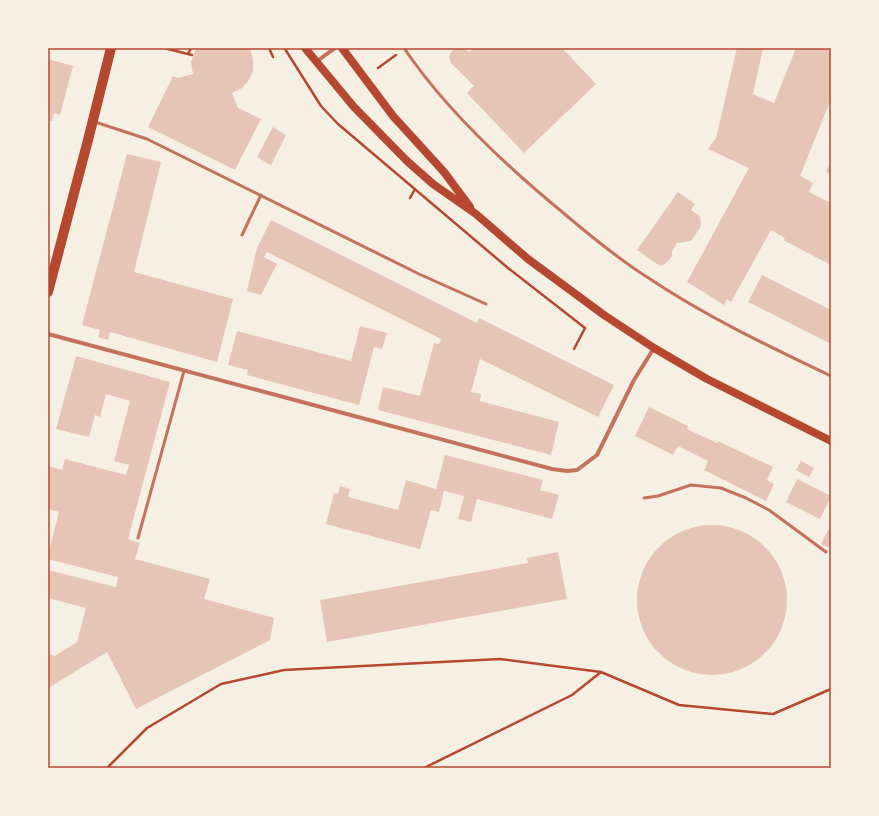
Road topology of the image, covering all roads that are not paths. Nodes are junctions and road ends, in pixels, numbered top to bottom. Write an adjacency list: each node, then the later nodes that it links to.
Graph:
1 (111, 48): 7 (main road)
2 (305, 48): 6 (main road)
3 (335, 48): 6 (street)
4 (342, 48): 9 (main road)
5 (404, 48): 16 (lane)
6 (316, 62): 9 (main road)
7 (93, 121): 8 (lane); 11 (main road)
8 (261, 195): 10 (lane); 12 (lane)
9 (476, 214): 14 (main road)
10 (242, 236)
11 (48, 292)
12 (486, 304)
13 (48, 334): 15 (street)
14 (654, 348): 15 (street); 17 (main road)
15 (184, 371): 19 (lane)
16 (831, 376)
17 (831, 441)
18 (644, 498): 20 (lane)
19 (138, 538)
20 (826, 552)

